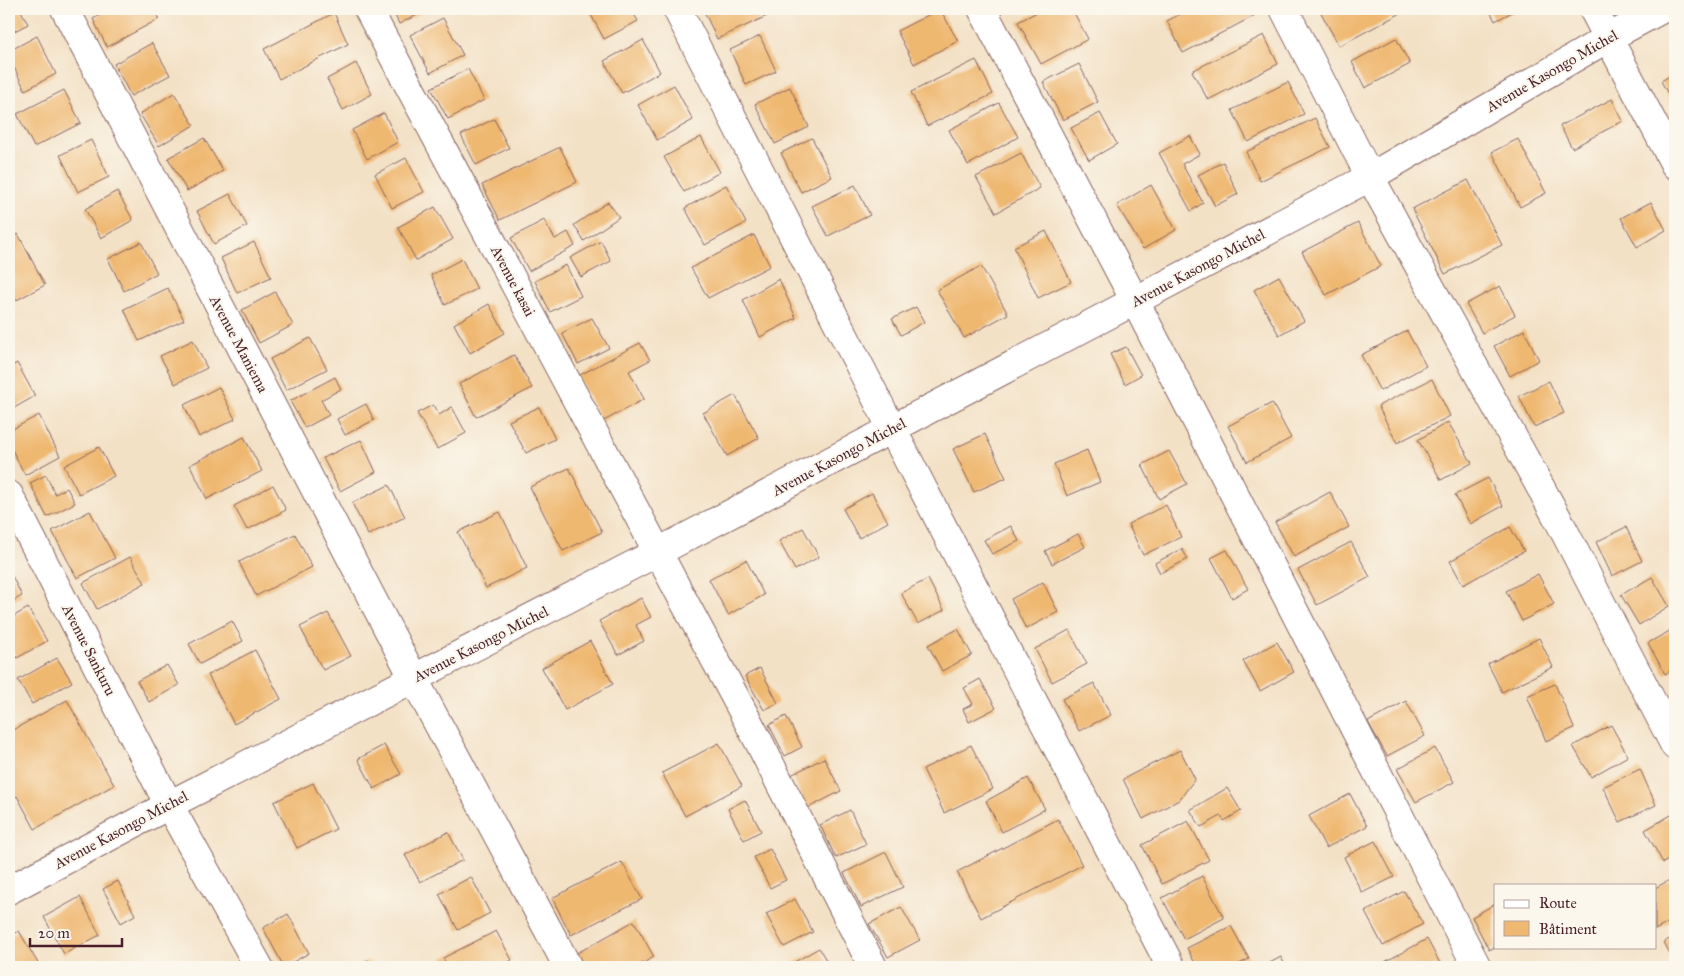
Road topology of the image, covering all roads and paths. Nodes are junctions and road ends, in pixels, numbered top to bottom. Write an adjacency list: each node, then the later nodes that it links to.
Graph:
1 (65, 9): 15 (street, Avenue Maniema)
2 (368, 9): 14 (street, Avenue kasai)
3 (677, 9): 12 (street)
4 (982, 9): 11 (street)
5 (1284, 9): 10 (street)
6 (1593, 9): 8 (street)
7 (1662, 9): 8 (street, Avenue Kasongo Michel)
8 (1608, 38): 9 (street); 10 (street, Avenue Kasongo Michel)
9 (1675, 165)
10 (1370, 177): 11 (street, Avenue Kasongo Michel); 16 (street)
11 (1135, 300): 12 (street, Avenue Kasongo Michel); 23 (street)
12 (892, 429): 14 (street, Avenue Kasongo Michel); 22 (street)
13 (9, 494): 17 (street, Avenue Sankuru)
14 (658, 552): 15 (street, Avenue Kasongo Michel); 21 (street, Avenue kasai)
15 (414, 679): 17 (street, Avenue Kasongo Michel); 20 (street, Avenue Maniema)
16 (1675, 746)
17 (169, 805): 18 (street, Avenue Kasongo Michel); 19 (street, Avenue Sankuru)
18 (9, 890)
19 (259, 967)
20 (568, 967)
21 (873, 967)
22 (1171, 967)
23 (1477, 967)

